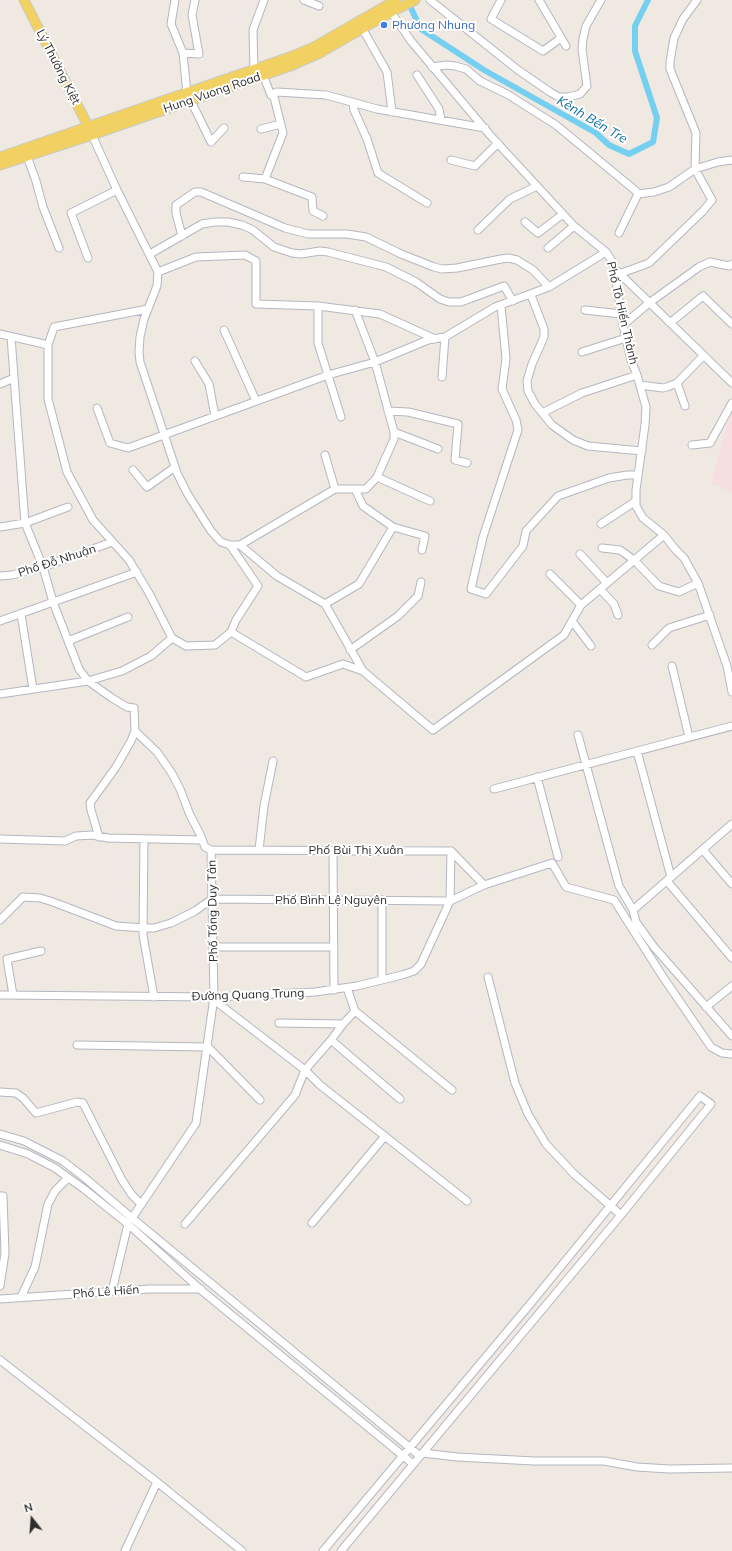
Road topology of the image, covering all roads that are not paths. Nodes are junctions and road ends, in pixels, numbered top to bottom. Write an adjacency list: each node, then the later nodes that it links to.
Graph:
1 (24, 0): 31 (main road, Lý Thường Kiệt)
2 (175, 0): 17 (street)
3 (196, 0): 17 (street)
4 (264, 0): 19 (street)
5 (304, 0): 13 (street)
6 (415, 0): 12 (main road, Hung Vuong Road)
7 (430, 0): 10 (street)
8 (501, 0): 15 (street)
9 (539, 0): 15 (street)
10 (601, 0)
11 (697, 0): 38 (street)
12 (390, 5): 14 (main road, Hung Vuong Road); 18 (street, Phố Tô Hiến Thành); 19 (main road, Hung Vuong Road)
13 (319, 6)
14 (362, 28): 20 (main road, Hung Vuong Road); 25 (street)
15 (561, 38): 16 (street)
16 (566, 46)
17 (183, 53): 23 (street)
18 (432, 67): 29 (street, Phố Tô Hiến Thành); 43 (street)
19 (254, 70): 23 (main road, Hung Vuong Road)
20 (263, 75): 22 (street); 23 (main road, Hung Vuong Road)
21 (417, 75): 26 (street)
22 (271, 95): 24 (street); 27 (street)
23 (189, 97): 28 (street); 31 (main road, Hung Vuong Road)
24 (353, 102): 25 (street); 44 (street)
25 (392, 112): 26 (street)
26 (441, 120): 29 (street)
27 (281, 124): 30 (street); 40 (street)
28 (224, 128)
29 (484, 128): 32 (street, Phố Tô Hiến Thành)
30 (261, 129)
31 (90, 131): 33 (main road, Hung Vuong Road); 34 (main road, Hung Vuong Road); 42 (street)
32 (498, 143): 35 (street); 41 (street, Phố Tô Hiến Thành)
33 (27, 156): 37 (main road, Hung Vuong Road); 52 (street)
34 (0, 157)
35 (451, 160)
36 (732, 160): 38 (street)
37 (0, 165)
38 (695, 169): 43 (street); 60 (street)
39 (243, 177): 40 (street)
40 (265, 179): 46 (street)
41 (537, 186): 45 (street, Phố Tô Hiến Thành); 49 (street)
42 (117, 190): 55 (street); 56 (street)
43 (638, 194): 50 (street)
44 (427, 202)
45 (563, 214): 47 (street); 48 (street, Phố Tô Hiến Thành)
46 (323, 216)
47 (525, 222)
48 (574, 226): 53 (street); 54 (street, Phố Tô Hiến Thành)
49 (478, 230)
50 (619, 233)
51 (182, 236): 55 (street); 61 (street); 63 (street)
52 (59, 248)
53 (548, 248)
54 (606, 252): 57 (street, Phố Tô Hiến Thành); 61 (street)
55 (150, 254): 59 (street)
56 (88, 258)
57 (613, 264): 60 (street); 70 (street, Phố Tô Hiến Thành)
58 (732, 264): 64 (street)
59 (158, 272): 66 (street); 67 (street)
60 (619, 274): 64 (street)
61 (549, 287): 62 (street)
62 (531, 295): 63 (street); 98 (street)
63 (513, 301): 65 (street)
64 (649, 303): 71 (street); 73 (street)
65 (501, 305): 77 (street); 110 (street)
66 (318, 306): 68 (street); 85 (street)
67 (148, 309): 80 (street); 102 (street)
68 (354, 310): 79 (street); 84 (street)
69 (586, 310): 70 (street)
70 (621, 314): 73 (street, Phố Tô Hiến Thành)
71 (670, 323): 72 (street); 82 (street)
72 (732, 324)
73 (623, 325): 78 (street, Phố Tô Hiến Thành)
74 (224, 330): 93 (street)
75 (0, 334): 76 (street)
76 (11, 337): 80 (street); 88 (street)
77 (446, 337): 79 (street); 87 (street)
78 (626, 338): 81 (street); 86 (street, Phố Tô Hiến Thành)
79 (435, 339): 84 (street)
80 (48, 345): 122 (street)
81 (582, 352)
82 (703, 356): 89 (street); 90 (street)
83 (195, 361): 99 (street)
84 (375, 362): 85 (street); 97 (street)
85 (328, 375): 93 (street); 100 (street)
86 (637, 375): 92 (street, Phố Tô Hiến Thành); 98 (street)
87 (442, 377)
88 (14, 378): 91 (street); 117 (street)
89 (677, 382): 92 (street); 95 (street)
90 (732, 383)
91 (0, 384)
92 (640, 385): 105 (street, Phố Tô Hiến Thành)
93 (256, 401): 99 (street)
94 (732, 403): 103 (street)
95 (686, 406)
96 (97, 408): 102 (street)
97 (388, 411): 101 (street); 107 (street)
98 (542, 413): 105 (street)
99 (215, 416): 102 (street)
100 (341, 417)
101 (394, 432): 104 (street); 111 (street)
102 (164, 435): 108 (street)
103 (692, 445)
104 (438, 449)
105 (642, 451): 110 (street, Phố Tô Hiến Thành)
106 (325, 456): 112 (street)
107 (467, 463)
108 (175, 467): 109 (street); 123 (street)
109 (133, 470)
110 (638, 475): 115 (street, Phố Tô Hiến Thành)
111 (377, 477): 113 (street); 114 (street)
112 (335, 489): 113 (street); 124 (street)
113 (355, 489): 120 (street)
114 (430, 501)
115 (636, 501): 118 (street); 121 (street, Phố Tô Hiến Thành)
116 (68, 507): 117 (street)
117 (25, 524): 119 (street); 129 (street)
118 (601, 524)
119 (0, 527)
120 (393, 527): 126 (street); 138 (street)
121 (664, 535): 128 (street); 135 (street, Phố Tô Hiến Thành)
122 (112, 542): 129 (street, Phố Đỗ Nhuận); 130 (street)
123 (230, 545): 124 (street); 146 (street)
124 (240, 545): 138 (street)
125 (602, 548): 128 (street)
126 (422, 550)
127 (580, 554): 134 (street)
128 (634, 560): 134 (street); 135 (street)
129 (43, 568): 132 (street, Phố Đỗ Nhuận); 137 (street)
130 (137, 572): 137 (street); 147 (street)
131 (550, 574): 139 (street)
132 (0, 576)
133 (421, 582): 151 (street)
134 (607, 583): 136 (street)
135 (698, 583): 142 (street, Phố Tô Hiến Thành)
136 (600, 589): 139 (street); 141 (street)
137 (53, 602): 140 (street); 148 (street)
138 (325, 604): 151 (street)
139 (581, 605): 145 (street)
140 (21, 614): 144 (street); 157 (street)
141 (618, 615)
142 (710, 615): 149 (street); 158 (street, Phố Tô Hiến Thành)
143 (128, 617): 148 (street)
144 (0, 621)
145 (572, 621): 150 (street); 155 (street)
146 (231, 632): 147 (street); 153 (street)
147 (172, 638): 156 (street)
148 (68, 641): 156 (street)
149 (652, 644)
150 (590, 646)
151 (350, 650): 152 (street)
152 (356, 660): 153 (street); 155 (street)
153 (343, 664): 155 (street)
154 (672, 666): 163 (street)
155 (363, 671)
156 (88, 681): 157 (street); 161 (street)
157 (33, 689): 159 (street)
158 (732, 692)
159 (0, 694)
160 (732, 726): 163 (street)
161 (135, 731): 170 (street); 173 (street, Phố Tống Duy Tân)
162 (578, 735): 166 (street)
163 (690, 737): 164 (street)
164 (637, 751): 166 (street); 180 (street)
165 (273, 761): 175 (street)
166 (586, 764): 167 (street); 187 (street)
167 (537, 777): 168 (street); 179 (street)
168 (494, 788)
169 (732, 824): 177 (street)
170 (99, 836): 171 (street); 172 (street)
171 (0, 839)
172 (144, 839): 173 (street); 189 (street)
173 (202, 840): 174 (street, Phố Tống Duy Tân)
174 (211, 850): 175 (street, Phố Bùi Thị Xuân); 183 (street, Phố Tống Duy Tân)
175 (259, 850): 176 (street, Phố Bùi Thị Xuân)
176 (333, 850): 178 (street, Phố Bùi Thị Xuân); 184 (street)
177 (703, 850): 180 (street); 181 (street)
178 (451, 851): 182 (street); 186 (street)
179 (558, 857)
180 (669, 879): 187 (street); 193 (street)
181 (732, 884)
182 (484, 885): 186 (street); 211 (street)
183 (212, 899): 184 (street, Phố Bình Lệ Nguyên); 189 (street); 190 (street, Phố Tống Duy Tân)
184 (333, 899): 185 (street, Phố Bình Lệ Nguyên); 191 (street)
185 (382, 900): 186 (street, Phố Bình Lệ Nguyên); 195 (street)
186 (450, 901): 195 (street, Đường Quang Trung)
187 (632, 910): 203 (street)
188 (0, 920): 189 (street)
189 (144, 928): 201 (street)
190 (213, 947): 191 (street); 202 (street, Phố Tống Duy Tân)
191 (334, 947): 198 (street)
192 (41, 951): 200 (street)
193 (732, 958)
194 (488, 976): 224 (street)
195 (382, 979): 197 (street, Đường Quang Trung)
196 (732, 986): 203 (street)
197 (348, 988): 198 (street, Đường Quang Trung); 204 (street)
198 (334, 990): 202 (street, Đường Quang Trung)
199 (0, 995): 200 (street, Đường Quang Trung)
200 (13, 995): 201 (street, Đường Quang Trung)
201 (154, 997): 202 (street, Đường Quang Trung)
202 (214, 999): 210 (street, Phố Tống Duy Tân); 212 (street)
203 (706, 1006): 207 (street)
204 (355, 1011): 206 (street); 213 (street)
205 (279, 1024): 206 (street)
206 (343, 1024): 208 (street)
207 (732, 1036)
208 (331, 1040): 212 (street); 215 (street)
209 (77, 1045): 210 (street)
210 (208, 1047): 216 (street); 223 (street, Phố Tống Duy Tân)
211 (732, 1054)
212 (305, 1070): 218 (street); 228 (street)
213 (452, 1090)
214 (0, 1092): 223 (street)
215 (400, 1099)
216 (260, 1100)
217 (0, 1134): 226 (street)
218 (385, 1136): 222 (street); 227 (street)
219 (0, 1145): 220 (street)
220 (68, 1178): 226 (street); 233 (street)
221 (0, 1196): 230 (street)
222 (467, 1200)
223 (141, 1204): 226 (street, Phố Tống Duy Tân)
224 (610, 1206): 225 (street); 225 (street); 236 (street)
225 (621, 1215): 238 (street)
226 (130, 1221): 229 (street); 231 (street); 232 (street, Phố Tống Duy Tân)
227 (312, 1223)
228 (184, 1224)
229 (209, 1282): 231 (street); 236 (street)
230 (0, 1286)
231 (201, 1290): 232 (street, Phố Lê Hiến); 237 (street)
232 (112, 1291): 233 (street, Phố Lê Hiến)
233 (21, 1298): 234 (street, Phố Lê Hiến)
234 (0, 1299)
235 (0, 1360): 241 (street)
236 (410, 1447): 237 (street); 238 (street)
237 (402, 1455): 239 (street); 244 (street)
238 (422, 1455): 239 (street); 240 (street)
239 (413, 1464): 245 (street)
240 (732, 1468)
241 (157, 1482): 242 (street); 243 (street)
242 (125, 1551)
243 (242, 1551)
244 (323, 1551)
245 (342, 1551)

